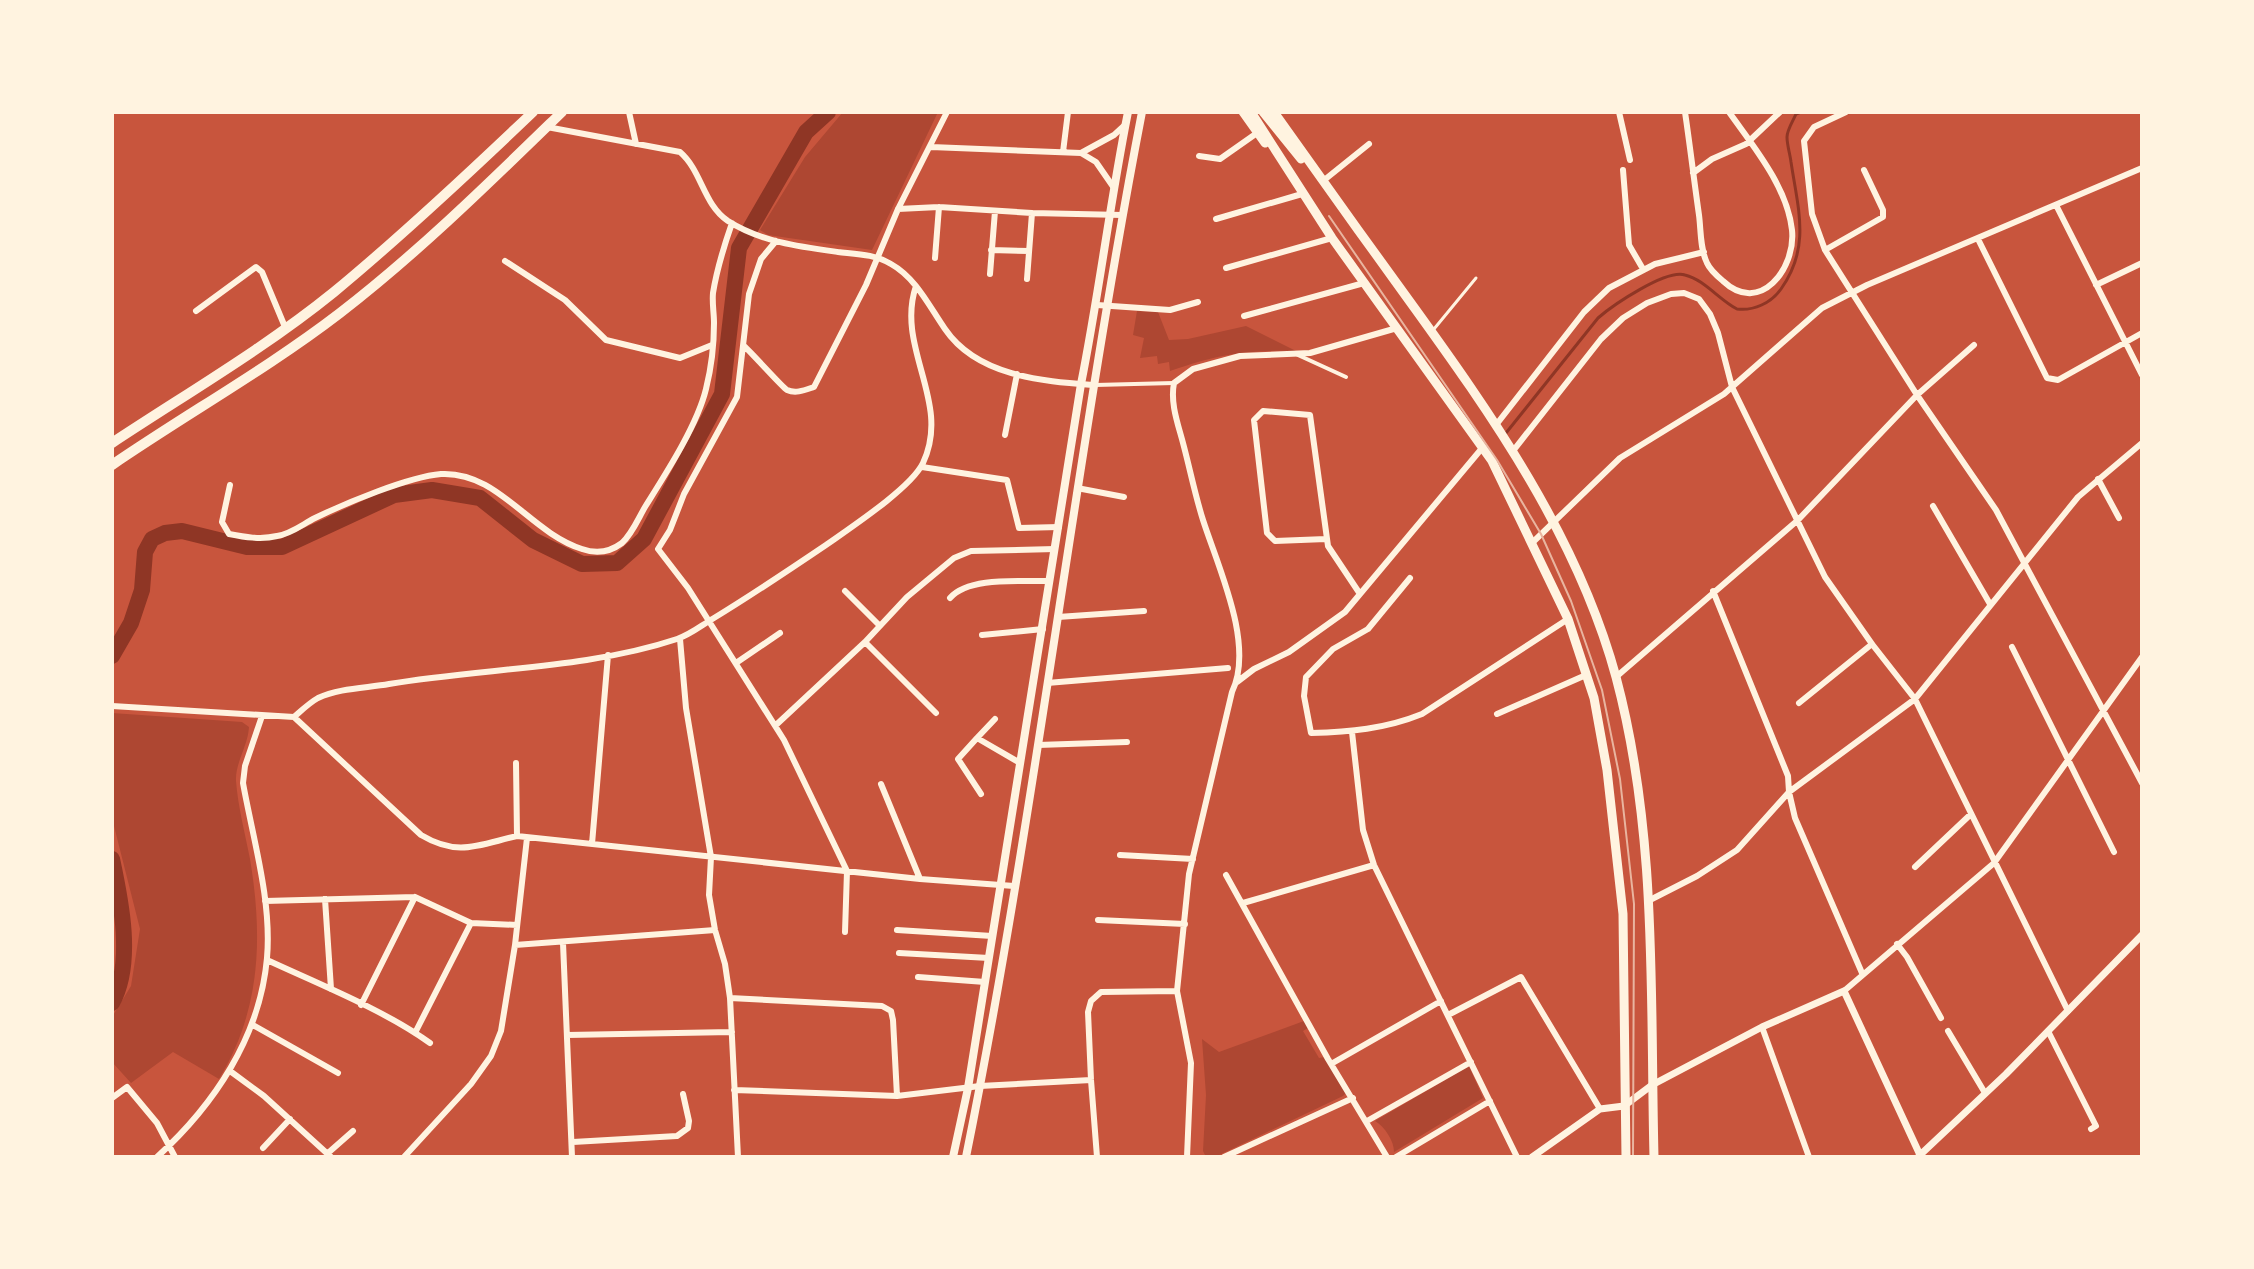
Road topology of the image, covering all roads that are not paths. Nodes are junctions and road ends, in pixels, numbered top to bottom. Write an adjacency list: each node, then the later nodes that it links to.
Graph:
1 (533, 112): 70 (highway)
2 (562, 112): 18 (highway)
3 (629, 112): 21 (street)
4 (947, 112): 23 (street)
5 (1068, 112): 24 (street)
6 (1128, 112): 17 (main road)
7 (1142, 112): 43 (main road)
8 (1243, 112): 19 (main road)
9 (1251, 112): 29 (main road)
10 (1263, 112): 38 (main road)
11 (1274, 112): 33 (main road)
12 (1619, 112): 27 (street)
13 (1685, 112): 32 (street)
14 (1729, 112): 20 (street)
15 (1780, 112): 20 (street)
16 (1846, 112): 50 (street)
17 (1126, 124): 25 (street); 34 (main road)
18 (547, 127): 21 (street); 93 (highway)
19 (1257, 133): 26 (street); 29 (main road)
20 (1750, 141): 32 (street); 52 (street)
21 (636, 144): 45 (street)
22 (1369, 144): 33 (street)
23 (931, 147): 24 (street); 39 (street)
24 (1063, 152): 25 (street)
25 (1081, 153): 34 (street)
26 (1199, 156)
27 (1630, 160)
28 (2142, 168): 36 (street)
29 (1288, 170): 35 (main road)
30 (1623, 170): 58 (street)
31 (1864, 170): 50 (street)
32 (1693, 173): 52 (street)
33 (1323, 181): 38 (main road)
34 (1114, 188): 42 (main road)
35 (1302, 194): 44 (street); 46 (main road)
36 (2056, 205): 47 (street); 63 (street)
37 (939, 207): 39 (street); 40 (street); 54 (street)
38 (1342, 208): 72 (main road)
39 (898, 209): 53 (street)
40 (995, 211): 41 (street); 49 (street)
41 (1032, 213): 42 (street); 51 (street)
42 (1109, 213): 43 (street); 67 (main road)
43 (1122, 215): 67 (main road)
44 (1216, 219)
45 (732, 223): 48 (street); 75 (street)
46 (1332, 238): 57 (street); 62 (main road)
47 (1978, 239): 65 (street); 74 (street)
48 (776, 241): 53 (street); 77 (street)
49 (991, 250): 51 (street); 59 (street)
50 (1825, 250): 65 (street)
51 (1029, 251): 61 (street)
52 (1704, 252): 58 (street)
53 (876, 257): 64 (street); 77 (street)
54 (935, 258)
55 (505, 261): 75 (street)
56 (2142, 263): 63 (street)
57 (1226, 268)
58 (1643, 269): 87 (street)
59 (990, 274)
60 (1476, 278): 72 (lane)
61 (1027, 279)
62 (1364, 283): 69 (street); 71 (main road)
63 (2096, 285): 74 (street)
64 (916, 286): 79 (street); 94 (street)
65 (1850, 294): 85 (street); 86 (street)
66 (1198, 302): 67 (street)
67 (1102, 306): 83 (main road); 84 (main road)
68 (196, 311): 70 (street)
69 (1244, 316)
70 (285, 327): 89 (highway)
71 (1397, 328): 78 (street); 91 (main road)
72 (1432, 332): 87 (main road)
73 (2142, 333): 74 (street)
74 (2126, 342): 80 (street)
75 (712, 345): 96 (street)
76 (1974, 345): 86 (street)
77 (744, 346): 118 (street)
78 (1298, 355): 81 (street); 82 (street)
79 (1017, 374): 83 (street); 88 (street)
80 (2142, 375)
81 (1346, 377)
82 (1174, 383): 84 (street); 133 (street)
83 (1081, 384): 84 (street); 103 (main road)
84 (1093, 385): 97 (main road)
85 (1732, 387): 92 (street); 101 (street); 102 (street)
86 (1917, 395): 101 (street); 107 (street)
87 (1498, 427): 92 (main road)
88 (1005, 435)
89 (112, 443)
90 (2142, 443): 95 (street)
91 (1484, 448): 105 (main road); 112 (street)
92 (1513, 449): 102 (main road)
93 (112, 465)
94 (922, 467): 103 (street); 118 (street)
95 (2098, 479): 100 (street); 107 (street)
96 (230, 485)
97 (1077, 488): 98 (street); 116 (main road)
98 (1124, 497)
99 (1933, 506): 114 (street)
100 (2119, 518)
101 (1798, 520): 111 (street); 125 (street)
102 (1552, 522): 105 (street); 132 (main road)
103 (1059, 527): 106 (main road)
104 (1326, 539): 104 (street); 112 (street)
105 (1532, 543): 117 (main road)
106 (1055, 549): 109 (main road); 119 (street)
107 (2025, 560): 114 (street); 138 (street)
108 (1410, 578): 145 (street)
109 (1050, 581): 113 (street); 120 (main road)
110 (845, 591): 119 (street)
111 (1713, 591): 132 (street); 154 (street)
112 (1360, 594): 133 (street)
113 (950, 598)
114 (1990, 604): 135 (street)
115 (1144, 611): 116 (street)
116 (1058, 617): 134 (main road)
117 (1568, 619): 131 (main road); 145 (street)
118 (708, 621): 123 (street); 129 (street)
119 (880, 626): 124 (street)
120 (1043, 629): 122 (street); 151 (main road)
121 (780, 633): 129 (street)
122 (982, 635)
123 (680, 639): 127 (street); 162 (street)
124 (865, 642): 139 (street); 144 (street)
125 (1872, 644): 135 (street); 136 (street)
126 (2012, 647): 149 (street)
127 (608, 655): 142 (street); 159 (street)
128 (2142, 657): 138 (street)
129 (736, 663): 144 (street)
130 (1228, 668): 134 (street)
131 (1586, 675): 140 (street); 227 (main road)
132 (1616, 677): 174 (main road)
133 (1237, 682): 163 (street)
134 (1047, 683): 148 (main road)
135 (1915, 699): 154 (street); 156 (street)
136 (1799, 703)
137 (112, 706): 141 (street)
138 (2103, 712): 149 (street); 152 (street)
139 (936, 713)
140 (1497, 714)
141 (262, 716): 142 (street); 175 (street)
142 (294, 717): 157 (street)
143 (995, 719): 146 (street)
144 (776, 725): 167 (street)
145 (1352, 732): 165 (street)
146 (977, 738): 151 (street); 155 (street)
147 (1127, 742): 148 (street)
148 (1038, 745): 171 (main road)
149 (2066, 760): 160 (street); 164 (street)
150 (516, 763): 157 (street)
151 (1020, 763): 170 (main road)
152 (2142, 783)
153 (881, 784): 169 (street)
154 (1789, 792): 174 (street); 192 (street)
155 (981, 794)
156 (1971, 814): 164 (street); 166 (street)
157 (517, 836): 158 (street)
158 (527, 838): 159 (street); 180 (street)
159 (592, 844): 162 (street)
160 (2114, 852)
161 (1120, 855): 163 (street)
162 (711, 857): 167 (street); 181 (street)
163 (1193, 859): 179 (street)
164 (1994, 863): 187 (street); 201 (street)
165 (1374, 865): 176 (street); 199 (street)
166 (1915, 867)
167 (847, 871): 169 (street); 183 (street)
168 (1226, 875): 176 (street)
169 (920, 879): 170 (street)
170 (999, 885): 171 (street); 185 (main road)
171 (1014, 886): 218 (main road)
172 (415, 897): 173 (street); 178 (street); 200 (street)
173 (325, 899): 175 (street); 195 (street)
174 (1650, 900): 217 (main road)
175 (265, 901): 191 (street)
176 (1243, 903): 213 (street)
177 (1098, 920): 179 (street)
178 (471, 923): 180 (street); 209 (street)
179 (1185, 924): 196 (street)
180 (517, 925): 188 (street)
181 (715, 930): 186 (street); 198 (street)
182 (897, 930): 185 (street)
183 (845, 932)
184 (2142, 935): 201 (street)
185 (992, 936): 190 (main road)
186 (563, 943): 188 (street); 210 (street)
187 (1897, 944): 192 (street); 203 (street)
188 (515, 945): 240 (street)
189 (899, 953): 190 (street)
190 (989, 958): 194 (main road)
191 (267, 960): 195 (street); 204 (street)
192 (1862, 973): 197 (street)
193 (918, 977): 194 (street)
194 (985, 982): 219 (main road)
195 (331, 989): 200 (street)
196 (1177, 991): 216 (street); 246 (street)
197 (1844, 991): 205 (street); 237 (street)
198 (730, 998): 208 (street); 223 (street)
199 (1441, 1001): 202 (street); 213 (street)
200 (361, 1005): 209 (street)
201 (2068, 1011): 207 (street)
202 (1448, 1015): 212 (street); 228 (street)
203 (1941, 1018)
204 (253, 1025): 214 (street); 215 (street)
205 (1762, 1027): 217 (street); 254 (street)
206 (1948, 1031): 221 (street)
207 (2048, 1031): 221 (street); 231 (street)
208 (732, 1032): 210 (street); 220 (street)
209 (415, 1033): 211 (street)
210 (567, 1035): 233 (street)
211 (430, 1043)
212 (1471, 1062): 226 (street); 230 (street)
213 (1331, 1064): 225 (street)
214 (230, 1071): 229 (street); 234 (street)
215 (338, 1073)
216 (1091, 1080): 218 (street); 245 (street)
217 (1652, 1085): 227 (street); 253 (main road)
218 (980, 1086): 219 (street); 244 (main road)
219 (968, 1088): 223 (street); 243 (main road)
220 (734, 1090): 223 (street); 242 (street)
221 (1985, 1093): 237 (street)
222 (683, 1094): 233 (street)
223 (897, 1096)
224 (112, 1098): 234 (street)
225 (1353, 1098): 230 (street); 247 (street)
226 (1490, 1101): 249 (street); 250 (street)
227 (1624, 1106): 228 (street); 252 (main road)
228 (1600, 1109): 251 (street)
229 (290, 1119): 235 (street); 236 (street)
230 (1367, 1121): 248 (street)
231 (2091, 1129)
232 (353, 1131): 236 (street)
233 (573, 1142): 241 (street)
234 (170, 1146): 238 (street); 239 (street)
235 (263, 1148)
236 (329, 1155)
237 (1919, 1156)
238 (157, 1157)
239 (175, 1157)
240 (404, 1157)
241 (572, 1157)
242 (738, 1157)
243 (953, 1157)
244 (966, 1157)
245 (1097, 1157)
246 (1187, 1157)
247 (1224, 1157)
248 (1387, 1157)
249 (1396, 1157)
250 (1517, 1157)
251 (1532, 1157)
252 (1626, 1157)
253 (1654, 1157)
254 (1809, 1157)

